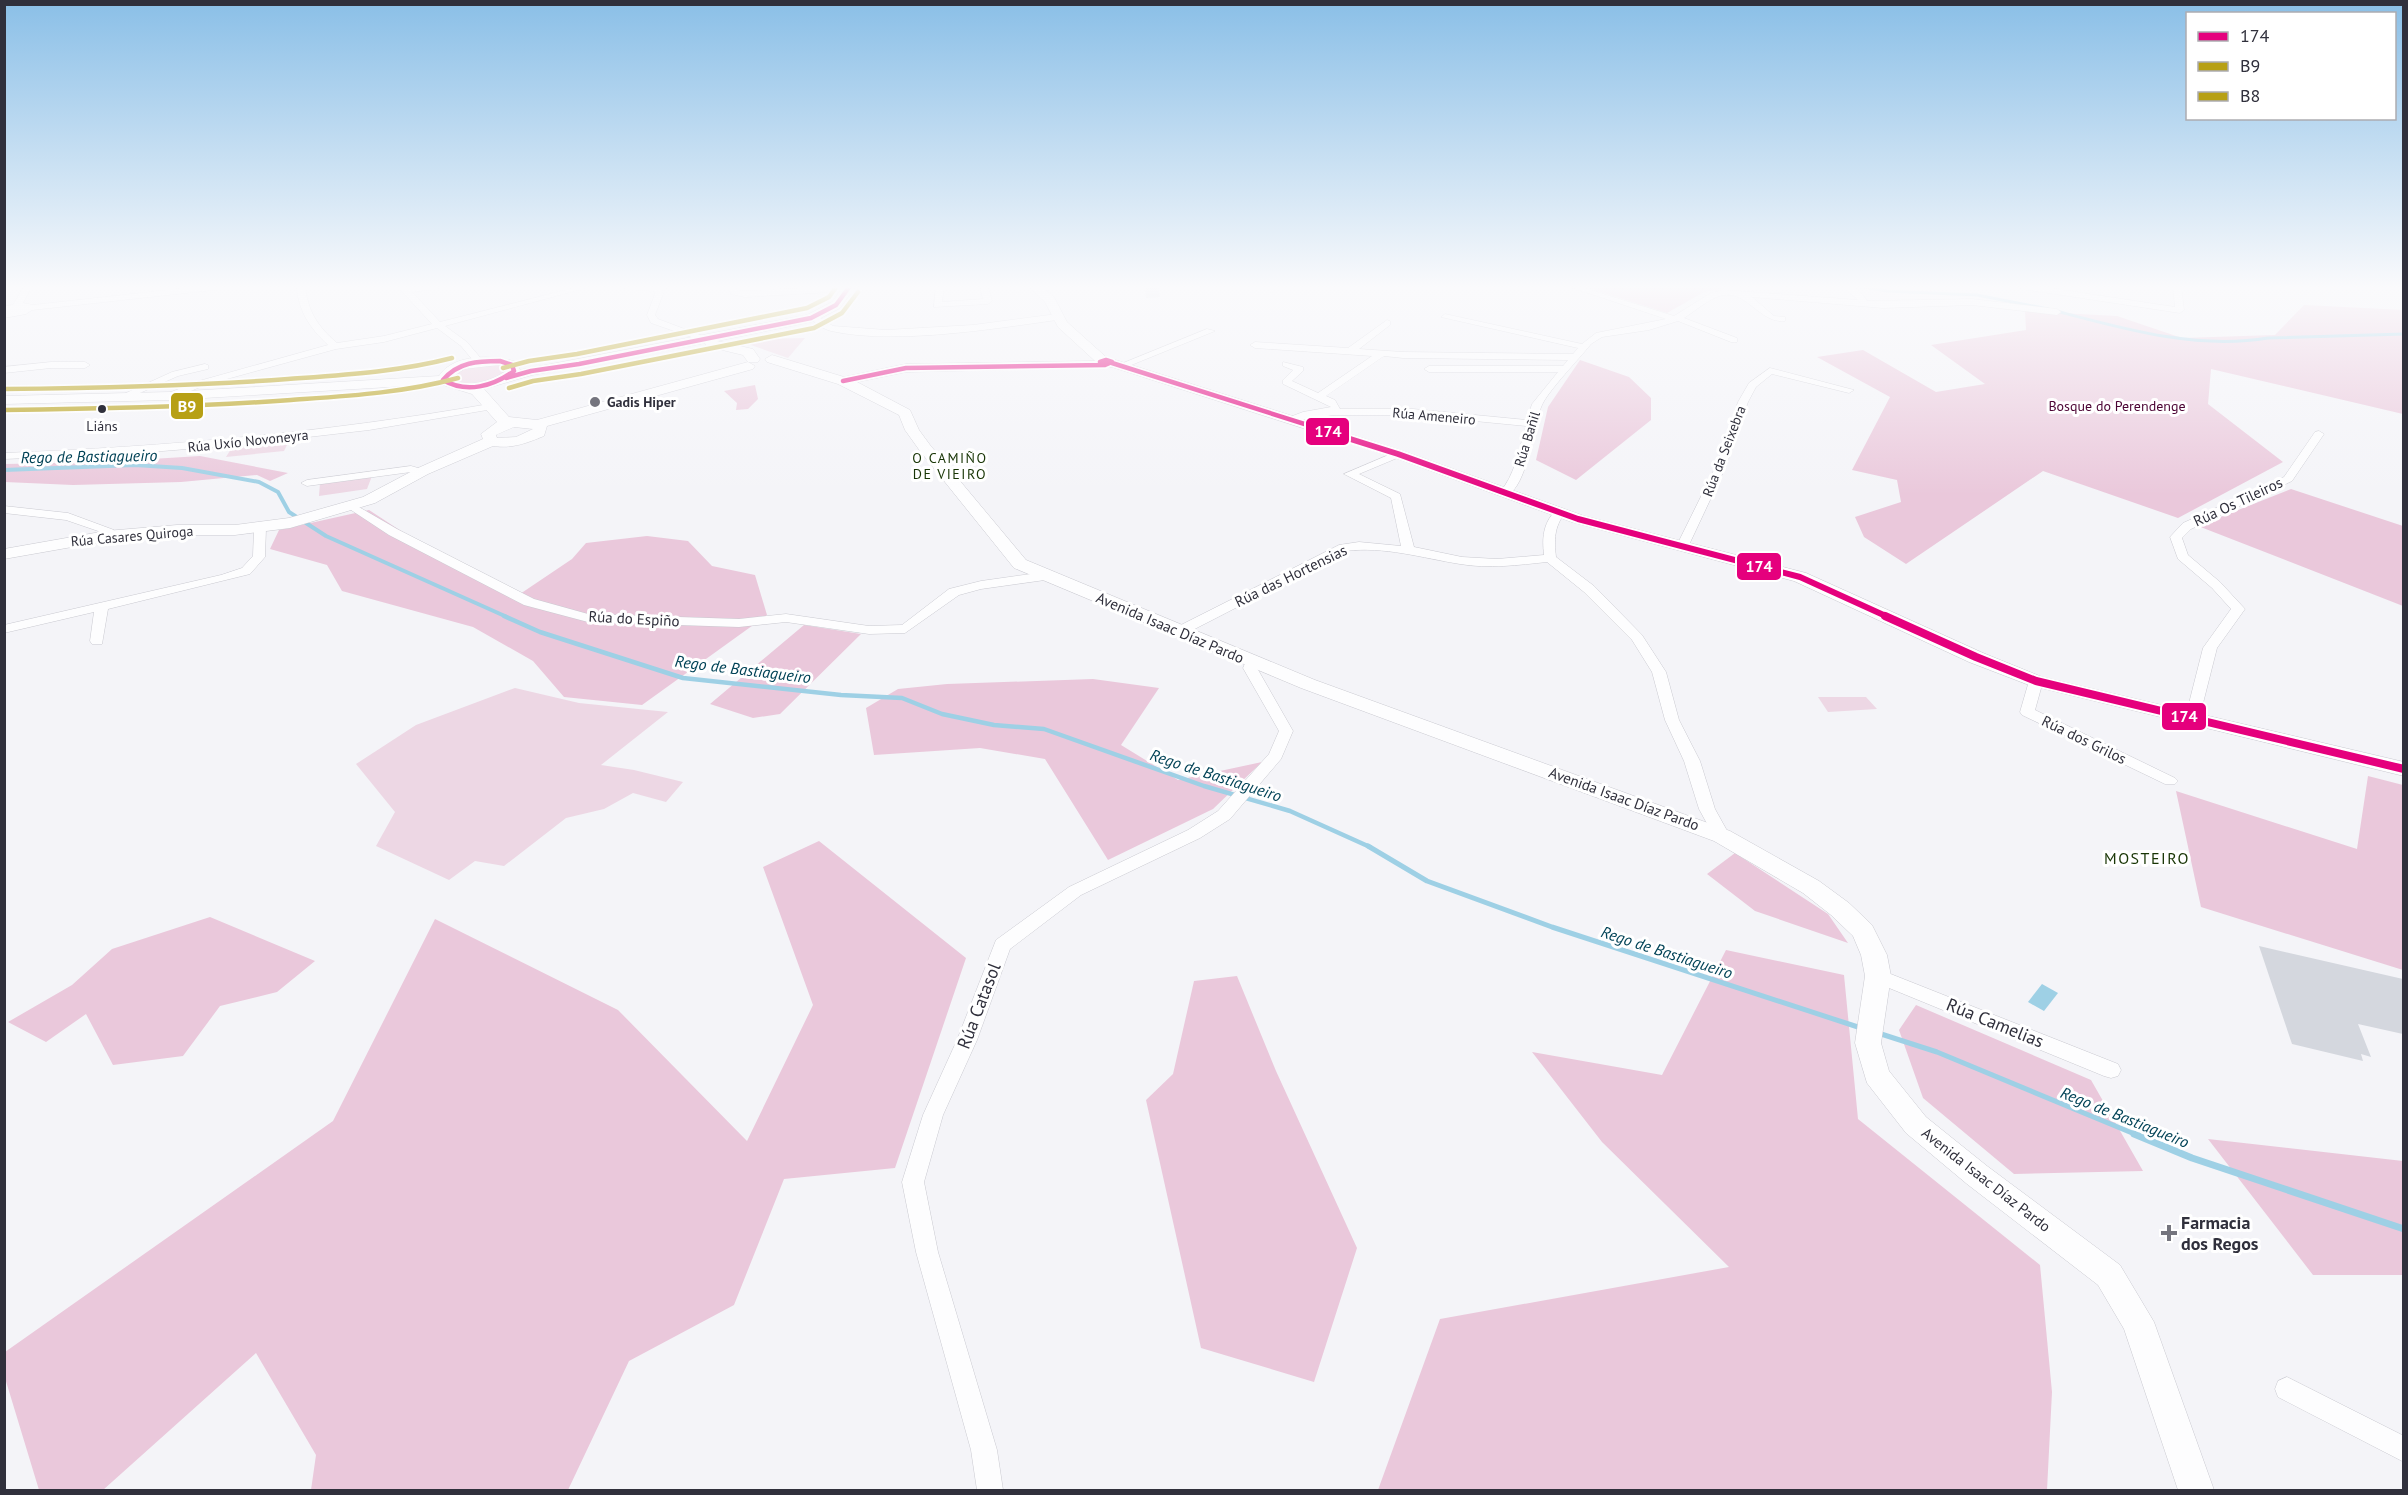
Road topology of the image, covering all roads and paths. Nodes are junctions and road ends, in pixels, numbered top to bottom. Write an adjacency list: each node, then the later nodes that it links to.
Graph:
1 (300, 356): 28 (street)
2 (474, 356): 12 (street)
3 (622, 356): 25 (street)
4 (749, 356): 13 (street)
5 (760, 356): 11 (street)
6 (1101, 356): 14 (street)
7 (1132, 356): 14 (street)
8 (1378, 356): 29 (street)
9 (1495, 356): 10 (street)
10 (1575, 357): 21 (street, Rúa Bañil)
11 (770, 360): 13 (street, Rúa Casares Quiroga); 15 (street, Rúa Casares Quiroga)
12 (479, 362): 19 (street); 25 (street)
13 (751, 362): 36 (street, Rúa Casares Quiroga)
14 (1109, 363): 26 (street); 34 (street)
15 (789, 364): 26 (street, Avenida Isaac Díaz Pardo)
16 (1286, 364): 29 (street)
17 (85, 365): 22 (street)
18 (205, 367): 30 (street)
19 (455, 368): 23 (street); 24 (street)
20 (1429, 369): 21 (street)
21 (1565, 369): 35 (street, Rúa Bañil)
22 (4, 370)
23 (443, 380): 24 (street); 25 (street)
24 (389, 381): 28 (street)
25 (493, 381): 32 (street)
26 (843, 381): 53 (street, Avenida Isaac Díaz Pardo)
27 (1849, 390): 49 (street, Rúa da Seixebra)
28 (170, 396): 30 (street)
29 (1320, 396): 33 (street)
30 (120, 398): 31 (street)
31 (4, 400)
32 (489, 407): 37 (street); 40 (street, Rúa Uxío Novoneyra)
33 (1334, 412): 34 (street, Rúa Ameneiro); 35 (street, Rúa Ameneiro)
34 (1291, 420): 39 (street)
35 (1533, 423): 43 (street, Rúa Bañil)
36 (538, 424): 37 (street, Rúa Casares Quiroga); 37 (street, Rúa Casares Quiroga)
37 (500, 428): 41 (street, Rúa Casares Quiroga)
38 (2319, 434): 60 (street, Rúa Os Tileiros)
39 (1398, 454): 43 (street); 50 (street)
40 (4, 456)
41 (423, 471): 42 (street); 44 (street, Rúa Casares Quiroga)
42 (307, 483)
43 (1505, 493): 46 (street)
44 (352, 506): 47 (street, Rúa Casares Quiroga); 53 (street, Rúa do Espiño)
45 (4, 509): 48 (street)
46 (1559, 513): 49 (street); 52 (street)
47 (260, 528): 48 (street, Rúa Casares Quiroga); 54 (street)
48 (106, 536): 51 (street, Rúa Casares Quiroga)
49 (1682, 547): 59 (street)
50 (1408, 550): 52 (street, Rúa das Hortensias); 56 (street, Rúa das Hortensias)
51 (4, 554)
52 (1550, 558): 63 (street)
53 (1045, 576): 56 (street, Avenida Isaac Díaz Pardo)
54 (101, 609): 55 (street); 57 (street)
55 (4, 629)
56 (1180, 631): 58 (street, Avenida Isaac Díaz Pardo)
57 (97, 641)
58 (1252, 662): 63 (street, Avenida Isaac Díaz Pardo); 68 (street, Rúa Catasol)
59 (2036, 681): 60 (street); 62 (street, Rúa dos Grilos)
60 (2192, 719): 61 (street)
61 (2403, 769)
62 (2170, 781)
63 (1722, 836): 64 (street, Avenida Isaac Díaz Pardo)
64 (1878, 976): 65 (street, Rúa Camelias); 69 (street, Avenida Isaac Díaz Pardo)
65 (2111, 1070)
66 (2287, 1389): 67 (street)
67 (2403, 1450)
68 (990, 1491)
69 (2196, 1491)

